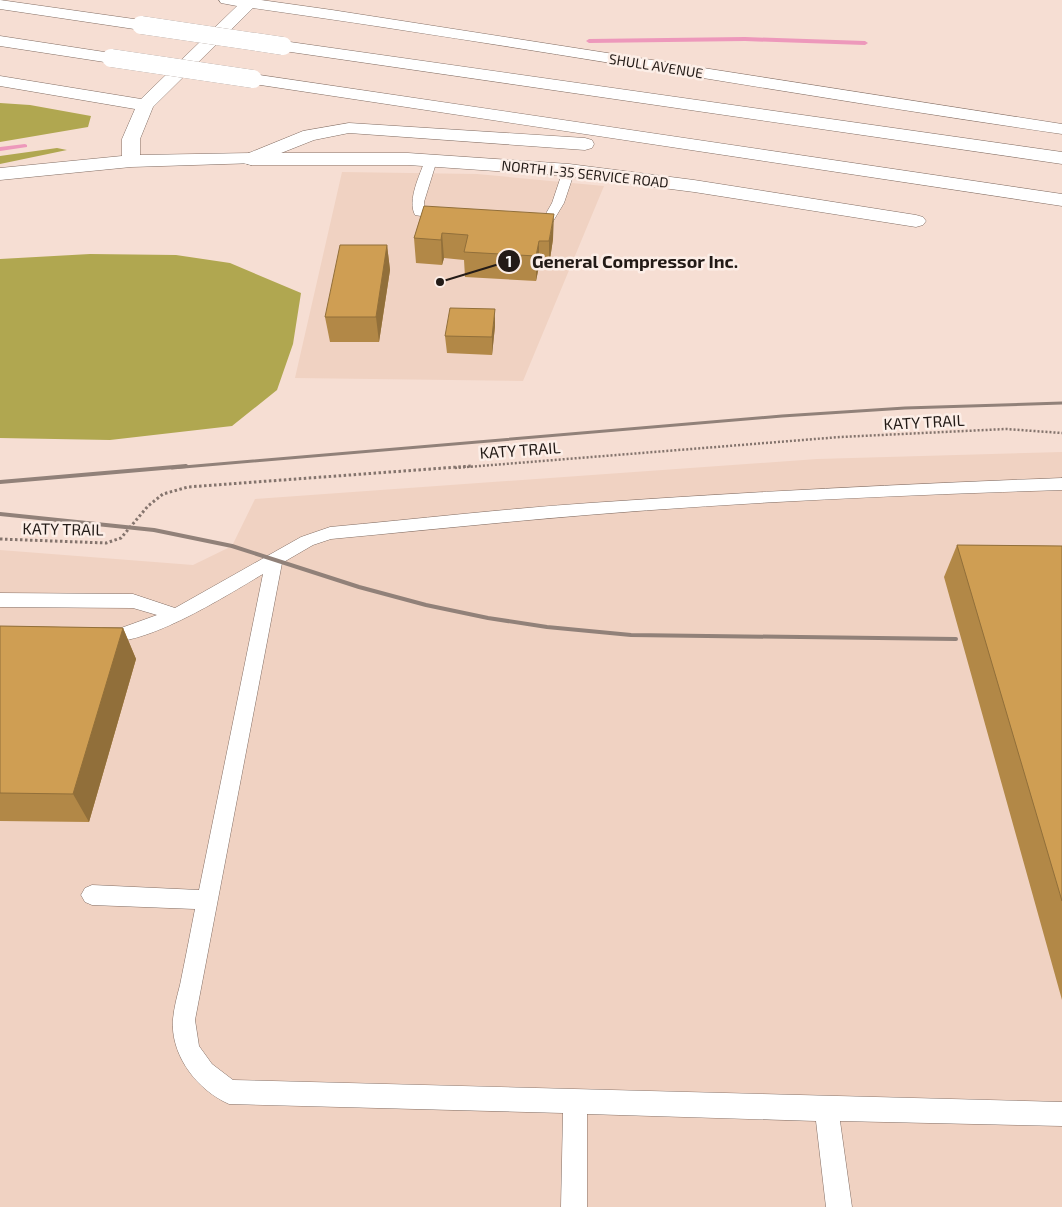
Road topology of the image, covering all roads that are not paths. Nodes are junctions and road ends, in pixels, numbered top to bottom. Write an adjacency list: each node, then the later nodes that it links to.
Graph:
1 (228, 0): 2 (main road)
2 (249, 3): 6 (main road); 7 (main road, SHULL AVENUE)
3 (0, 4): 9 (main road, bridge)
4 (0, 41): 8 (main road, bridge)
5 (0, 81): 6 (main road)
6 (145, 105): 12 (main road)
7 (1062, 129)
8 (739, 151): 10 (main road); 15 (main road)
9 (1062, 158)
10 (251, 159): 11 (main road, NORTH I-35 SERVICE ROAD); 12 (main road, NORTH I-35 SERVICE ROAD)
11 (431, 160): 13 (main road, NORTH I-35 SERVICE ROAD); 16 (lane)
12 (131, 161): 14 (main road, NORTH I-35 SERVICE ROAD)
13 (569, 170): 17 (lane); 18 (main road, NORTH I-35 SERVICE ROAD)
14 (0, 174)
15 (1062, 200)
16 (454, 217)
17 (519, 221)
18 (916, 221)
19 (1062, 484): 20 (lane)
20 (274, 560): 22 (lane); 25 (lane)
21 (0, 600): 22 (lane)
22 (177, 614): 23 (lane)
23 (85, 636)
24 (92, 895): 25 (lane)
25 (208, 900): 26 (lane)
26 (574, 1102): 27 (lane); 29 (lane)
27 (826, 1109): 28 (lane); 30 (lane)
28 (1062, 1114)
29 (574, 1207)
30 (839, 1207)

